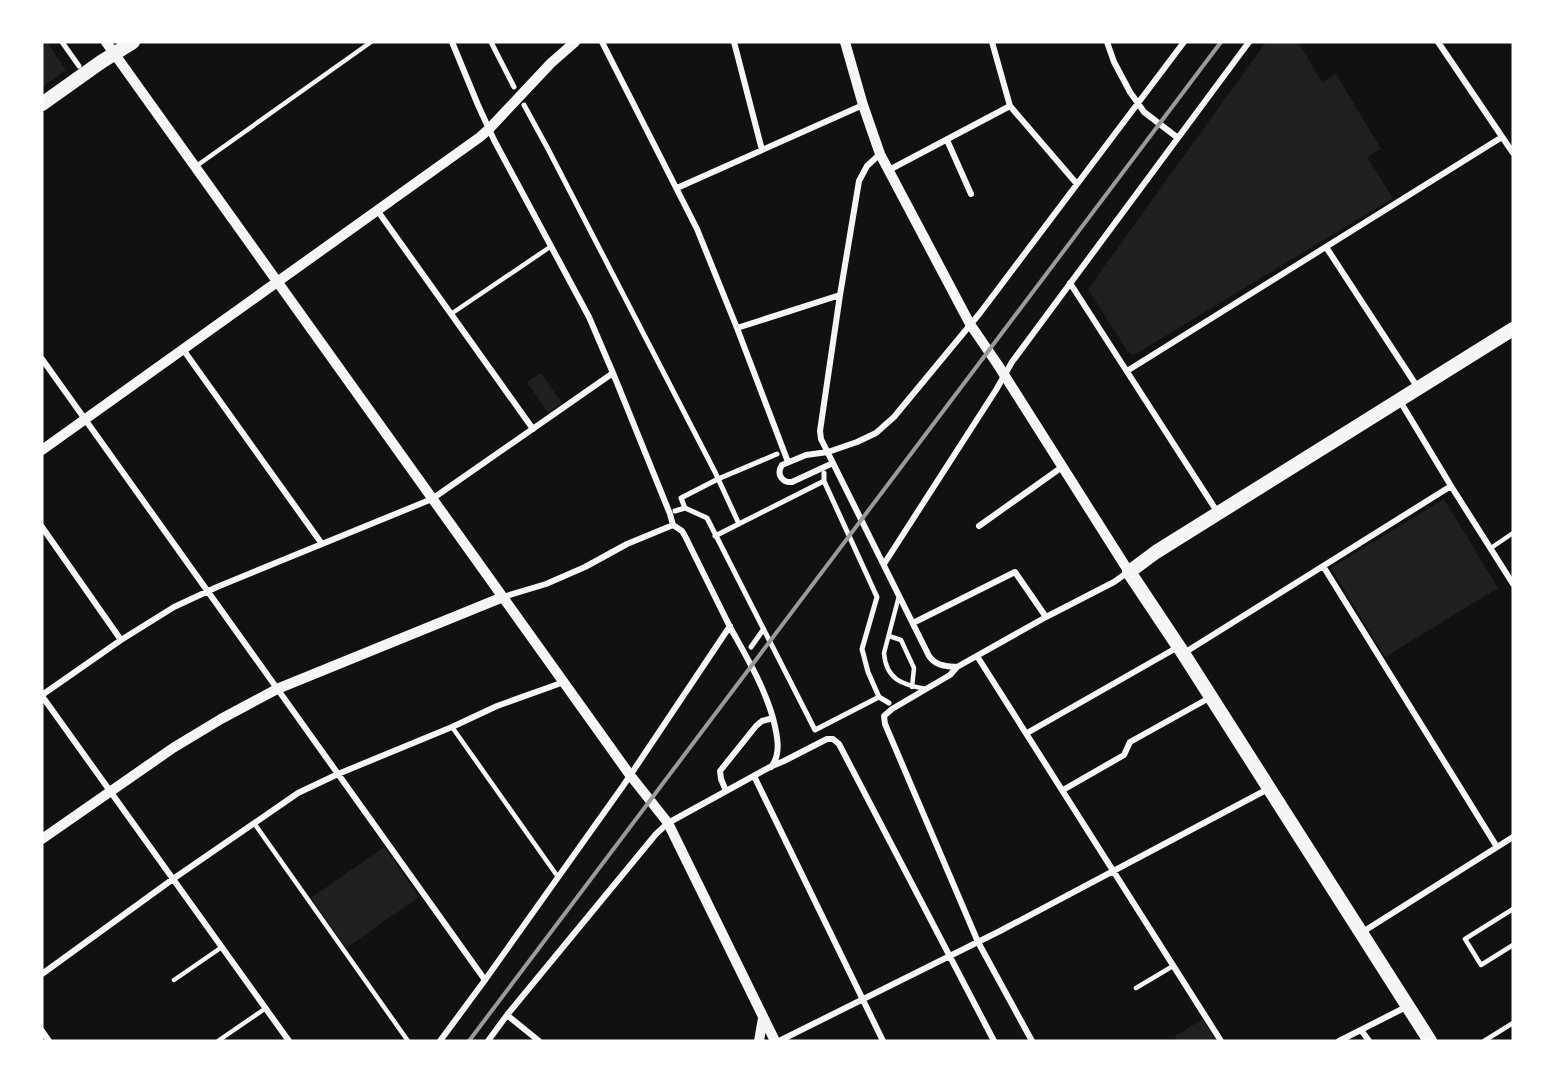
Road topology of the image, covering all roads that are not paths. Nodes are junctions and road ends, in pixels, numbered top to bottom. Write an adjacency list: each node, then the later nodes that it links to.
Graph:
1 (62, 42): 17 (street)
2 (106, 42): 16 (street)
3 (134, 42): 16 (main road)
4 (371, 42): 31 (lane)
5 (452, 42): 24 (street)
6 (491, 42): 18 (street)
7 (575, 42): 24 (street)
8 (602, 42): 34 (street)
9 (734, 42): 28 (street)
10 (845, 42): 22 (street)
11 (992, 42): 23 (street)
12 (1107, 42): 19 (street)
13 (1184, 42): 19 (street)
14 (1249, 42): 26 (street)
15 (1438, 42): 25 (street)
16 (115, 54): 20 (main road); 31 (street)
17 (79, 66)
18 (514, 87)
19 (1138, 103): 26 (street); 33 (street)
20 (42, 104)
21 (524, 105): 62 (street)
22 (863, 105): 28 (street); 30 (street)
23 (1010, 106): 27 (street); 33 (street)
24 (489, 129): 36 (street); 37 (street)
25 (1502, 137): 29 (street); 38 (street)
26 (1178, 138): 40 (street)
27 (947, 140): 32 (street); 35 (street)
28 (762, 150): 34 (street)
29 (1513, 153)
30 (880, 154): 32 (street); 41 (street)
31 (195, 167): 39 (street)
32 (889, 170): 43 (street)
33 (1077, 183): 43 (street)
34 (677, 188): 44 (street)
35 (971, 194)
36 (377, 210): 39 (street); 42 (street)
37 (550, 247): 42 (lane); 49 (street)
38 (1326, 247): 48 (street); 51 (street)
39 (278, 282): 46 (street); 65 (street)
40 (1070, 283): 48 (street); 50 (street)
41 (840, 295): 44 (street); 56 (street)
42 (451, 314): 54 (street)
43 (970, 324): 50 (street); 56 (street)
44 (737, 328): 58 (street)
45 (1513, 329): 51 (main road)
46 (182, 348): 53 (street); 75 (street)
47 (42, 359): 53 (street)
48 (1127, 371): 68 (street)
49 (613, 373): 54 (street); 70 (street)
50 (1004, 375): 60 (street); 77 (street)
51 (1418, 389): 52 (main road)
52 (1400, 400): 64 (street); 68 (main road)
53 (85, 419): 55 (street); 81 (street)
54 (533, 429): 65 (street)
55 (42, 450)
56 (828, 452): 58 (street); 59 (street)
57 (777, 454): 62 (street)
58 (788, 462): 59 (street)
59 (833, 463): 77 (street)
60 (1062, 467): 71 (street); 79 (street)
61 (824, 473): 63 (street)
62 (718, 479): 66 (street); 69 (street)
63 (824, 481): 69 (street); 99 (street)
64 (1451, 486): 76 (street); 78 (street)
65 (432, 499): 75 (street); 83 (street)
66 (685, 508): 67 (street); 74 (street)
67 (675, 511)
68 (1218, 513): 79 (main road)
69 (739, 524): 74 (street)
70 (673, 525): 83 (street); 86 (street)
71 (979, 526)
72 (42, 527): 89 (street)
73 (1513, 533): 76 (lane)
74 (715, 536): 87 (street)
75 (322, 544): 81 (street)
76 (1491, 548): 80 (street)
77 (884, 564): 82 (street)
78 (1323, 566): 91 (street); 117 (street)
79 (1129, 572): 84 (street); 91 (main road)
80 (1513, 584)
81 (208, 591): 89 (street); 96 (street)
82 (900, 595): 85 (street); 88 (lane)
83 (503, 597): 94 (street); 96 (street)
84 (1046, 617): 85 (street); 92 (street)
85 (913, 623): 93 (street)
86 (730, 626): 102 (street); 107 (street)
87 (763, 630): 90 (street); 99 (street)
88 (889, 636): 95 (lane); 95 (lane)
89 (121, 640): 98 (street)
90 (751, 647)
91 (1181, 650): 100 (main road); 104 (street)
92 (977, 656): 93 (street); 104 (street)
93 (957, 667): 97 (street)
94 (564, 682): 103 (street); 107 (street)
95 (912, 687): 97 (lane)
96 (277, 689): 106 (street); 110 (street)
97 (926, 689): 123 (street)
98 (42, 695): 110 (street)
99 (879, 697): 101 (street)
100 (1211, 697): 109 (main road); 111 (street)
101 (889, 703)
102 (773, 718): 105 (street); 112 (street)
103 (452, 727): 106 (street); 119 (lane)
104 (1027, 733): 111 (street)
105 (770, 767): 108 (street); 126 (street)
106 (338, 774): 113 (street); 130 (street)
107 (630, 775): 114 (street); 119 (street)
108 (754, 776): 112 (street); 132 (street)
109 (1269, 789): 118 (street); 122 (main road)
110 (110, 790): 116 (street); 120 (street)
111 (1063, 790): 118 (street)
112 (726, 791): 114 (street)
113 (254, 823): 120 (street); 143 (lane)
114 (668, 823): 135 (street); 136 (street)
115 (1513, 837): 117 (street)
116 (42, 839)
117 (1497, 847): 122 (street)
118 (1113, 871): 123 (street); 127 (street)
119 (558, 878): 130 (street)
120 (173, 879): 125 (street); 128 (street)
121 (1513, 909): 124 (lane)
122 (1361, 933): 133 (main road)
123 (978, 942): 126 (street); 151 (street)
124 (1513, 945)
125 (222, 947): 129 (lane); 134 (street)
126 (950, 957): 132 (street); 150 (street)
127 (1173, 966): 131 (lane); 152 (street)
128 (42, 974)
129 (174, 980)
130 (485, 980): 144 (street)
131 (1136, 988)
132 (862, 999): 148 (street); 149 (street)
133 (1408, 1006): 138 (street); 155 (main road)
134 (266, 1008): 141 (lane); 142 (street)
135 (507, 1015): 145 (street); 146 (street)
136 (763, 1018): 147 (street); 148 (street)
137 (1513, 1023): 156 (lane)
138 (1361, 1030): 153 (street); 154 (street)
139 (42, 1031): 140 (street)
140 (49, 1041)
141 (218, 1041)
142 (289, 1041)
143 (408, 1041)
144 (440, 1041)
145 (488, 1041)
146 (539, 1041)
147 (759, 1041)
148 (777, 1041)
149 (883, 1041)
150 (994, 1041)
151 (1032, 1041)
152 (1221, 1041)
153 (1339, 1041)
154 (1369, 1041)
155 (1430, 1041)
156 (1484, 1041)

